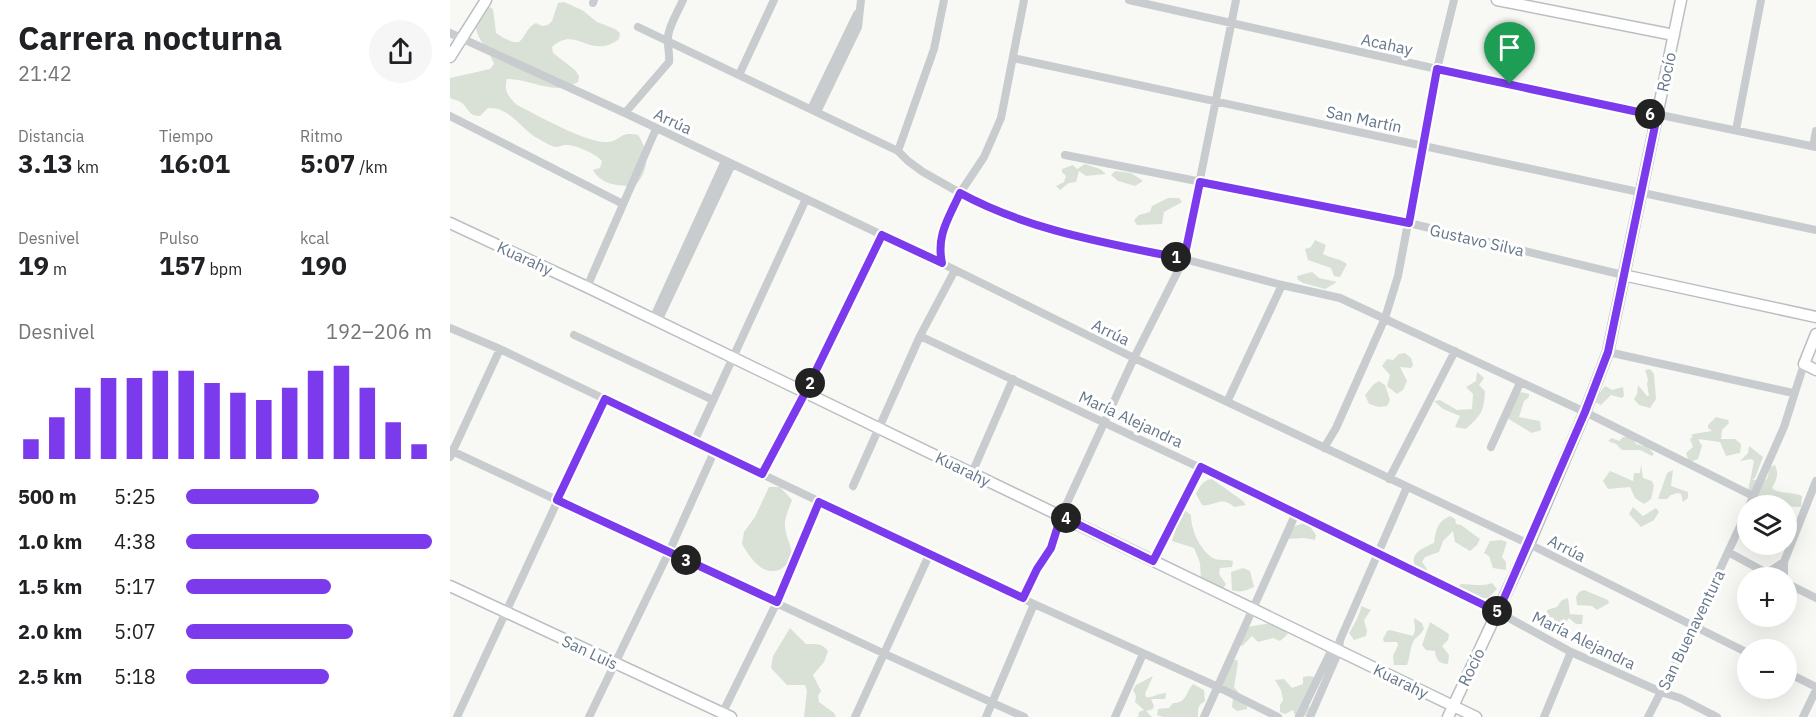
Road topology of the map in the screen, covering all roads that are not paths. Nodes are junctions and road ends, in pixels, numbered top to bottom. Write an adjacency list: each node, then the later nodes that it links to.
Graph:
1 (486, 0): 17 (street)
2 (683, 0): 18 (street)
3 (774, 0): 22 (street)
4 (861, 0): 24 (street)
5 (944, 0): 33 (street)
6 (1024, 0): 20 (street)
7 (1129, 0): 13 (street, Acahay)
8 (1236, 0): 13 (street)
9 (1454, 0): 21 (street)
10 (1497, 0): 16 (street)
11 (1682, 0): 16 (street, Rocío)
12 (1761, 0): 29 (street)
13 (1232, 24): 21 (street, Acahay); 23 (street)
14 (638, 27): 18 (street)
15 (450, 33): 17 (street, Arrúa)
16 (1674, 35): 26 (street, Rocío)
17 (462, 39): 19 (street); 25 (street, Arrúa)
18 (667, 42): 22 (street); 25 (street)
19 (450, 57)
20 (1013, 58): 23 (street, San Martín); 37 (street)
21 (1437, 69): 26 (street, Acahay); 31 (street)
22 (739, 75): 24 (street)
23 (1216, 101): 31 (street, San Martín); 36 (street)
24 (814, 111): 33 (street)
25 (625, 113): 28 (street, Arrúa)
26 (1657, 116): 29 (street, Acahay); 38 (street, Rocío)
27 (450, 117): 40 (street)
28 (656, 129): 35 (street, Arrúa); 40 (street)
29 (1736, 130): 32 (street, Acahay)
30 (1816, 131): 32 (street)
31 (1424, 146): 38 (street, San Martín); 42 (street)
32 (1814, 147)
33 (898, 151): 37 (street)
34 (1065, 155): 36 (street, Gustavo Silva)
35 (729, 162): 39 (street, Arrúa); 53 (street)
36 (1200, 182): 42 (street, Gustavo Silva); 45 (street)
37 (960, 193): 45 (street); 46 (street)
38 (1640, 194): 43 (street, San Martín); 48 (street, Rocío)
39 (806, 199): 44 (street, Arrúa); 61 (street)
40 (623, 204): 50 (street)
41 (450, 222): 50 (street, Kuarahy)
42 (1409, 223): 48 (street, Gustavo Silva); 52 (street)
43 (1816, 230)
44 (882, 235): 46 (street, Arrúa); 67 (street)
45 (1184, 259): 49 (street); 62 (street)
46 (942, 263): 47 (street, Arrúa)
47 (955, 270): 57 (street); 62 (street, Arrúa)
48 (1623, 275): 51 (street, Gustavo Silva); 60 (street, Rocío)
49 (1282, 285): 52 (street); 71 (street)
50 (587, 287): 53 (street, Kuarahy)
51 (1816, 317)
52 (1385, 318): 59 (street); 77 (street)
53 (656, 320): 61 (street, Kuarahy)
54 (450, 328): 58 (street)
55 (1816, 334): 63 (street, San Buenaventura)
56 (574, 335): 70 (street)
57 (920, 336): 65 (street, María Alejandra); 74 (street)
58 (500, 349): 69 (street); 79 (street)
59 (1455, 351): 66 (street); 83 (street)
60 (1608, 352): 68 (street); 72 (street, Rocío)
61 (732, 357): 67 (street, Kuarahy); 70 (street)
62 (1134, 358): 71 (street, Arrúa); 73 (street)
63 (1804, 364): 64 (street); 68 (street, San Buenaventura)
64 (1816, 370)
65 (1013, 378): 73 (street, María Alejandra); 81 (street)
66 (1520, 383): 72 (street); 76 (street)
67 (805, 393): 74 (street, Kuarahy); 82 (street)
68 (1793, 393): 88 (street, San Buenaventura)
69 (605, 399): 75 (street); 89 (street)
70 (713, 400): 75 (street)
71 (1227, 402): 77 (street, Arrúa)
72 (1585, 412): 87 (street); 94 (street, Rocío)
73 (1105, 422): 80 (street, María Alejandra); 92 (street)
74 (878, 428): 81 (street, Kuarahy); 85 (street)
75 (694, 442): 78 (street)
76 (1491, 447)
77 (1324, 448): 83 (street, Arrúa)
78 (714, 452): 82 (street); 95 (street)
79 (451, 453): 89 (street)
80 (1201, 467): 91 (street, María Alejandra); 99 (street)
81 (972, 473): 92 (street, Kuarahy)
82 (762, 474): 90 (street)
83 (1389, 478): 86 (street, Arrúa)
84 (1816, 481): 100 (street)
85 (853, 486)
86 (1407, 487): 94 (street, Arrúa); 98 (street)
87 (1752, 495)
88 (1754, 495)
89 (557, 500): 95 (street); 111 (street)
90 (819, 502): 97 (street); 108 (street)
91 (1296, 513): 98 (street, María Alejandra); 110 (street)
92 (1061, 516): 99 (street, Kuarahy); 106 (street)
93 (1737, 532): 96 (street, San Buenaventura)
94 (1529, 544): 112 (street, Rocío); 113 (street, Arrúa)
95 (669, 552): 108 (street); 119 (street)
96 (1728, 552): 101 (street); 113 (street, San Buenaventura)
97 (930, 554): 106 (street); 117 (street)
98 (1378, 554): 112 (street, María Alejandra); 114 (street)
99 (1153, 561): 110 (street, Kuarahy)
100 (1784, 562): 102 (street); 103 (street)
101 (1756, 567)
102 (1776, 567)
103 (1784, 567)
104 (450, 586): 111 (street, San Luis)
105 (1797, 588): 107 (street)
106 (1023, 598): 109 (street)
107 (1816, 598)
108 (777, 602): 117 (street); 126 (street)
109 (1034, 604): 118 (street); 124 (street)
110 (1253, 609): 114 (street, Kuarahy); 121 (street)
111 (506, 612): 119 (street, San Luis); 127 (street)
112 (1498, 612): 116 (street, María Alejandra); 125 (street, Rocío)
113 (1693, 626): 115 (street, Arrúa); 123 (street, San Buenaventura)
114 (1337, 646): 125 (street, Kuarahy); 135 (street); 136 (street)
115 (1737, 648)
116 (1571, 652): 123 (street, María Alejandra); 139 (street)
117 (885, 654): 124 (street); 129 (street)
118 (1143, 654): 121 (street); 132 (street)
119 (614, 663): 126 (street, San Luis); 128 (street)
120 (1797, 678): 122 (street)
121 (1218, 687): 133 (street); 134 (street)
122 (1816, 688): 142 (street)
123 (1661, 692): 140 (street, San Buenaventura); 141 (street, María Alejandra)
124 (993, 702): 130 (street); 131 (street)
125 (1453, 706): 137 (street, Rocío); 138 (street, Kuarahy)
126 (724, 716)
127 (457, 717)
128 (589, 717)
129 (855, 717)
130 (986, 717)
131 (1023, 717)
132 (1115, 717)
133 (1204, 717)
134 (1278, 717)
135 (1299, 717)
136 (1310, 717)
137 (1448, 717)
138 (1476, 717)
139 (1544, 717)
140 (1647, 717)
141 (1717, 717)
142 (1803, 717)

